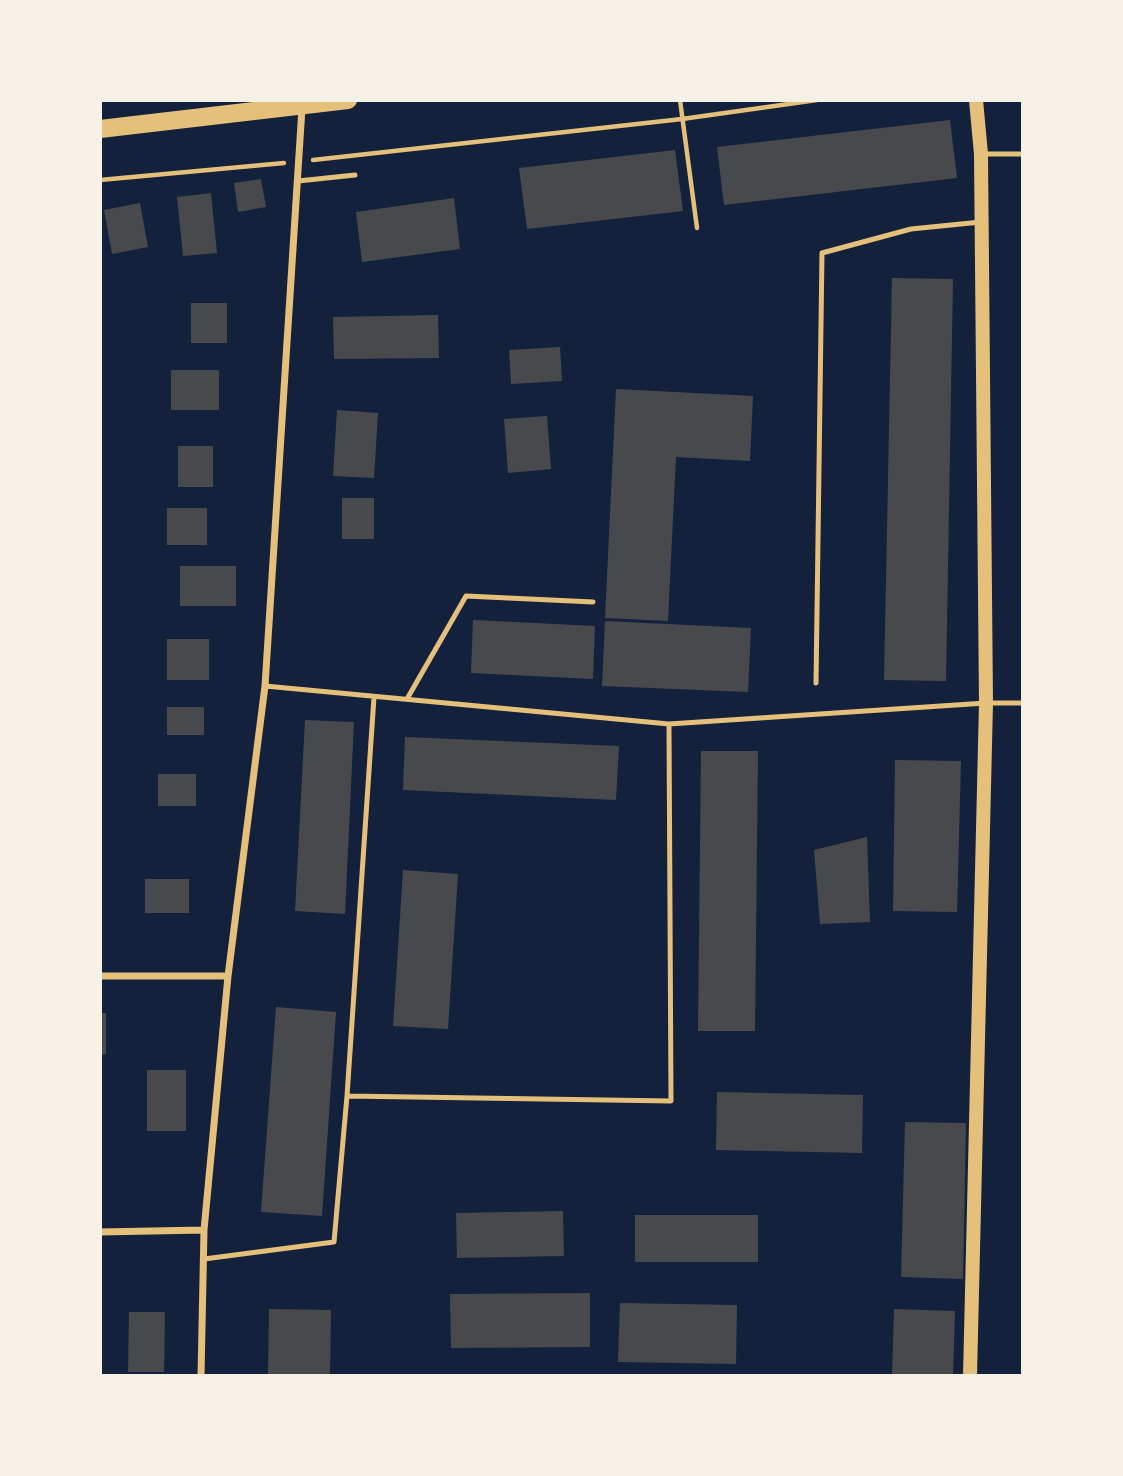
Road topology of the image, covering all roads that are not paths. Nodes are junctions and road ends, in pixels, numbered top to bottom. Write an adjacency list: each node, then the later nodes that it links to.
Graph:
1 (348, 100): 3 (main road)
2 (976, 100): 5 (main road)
3 (303, 105): 4 (main road); 8 (street)
4 (100, 129)
5 (981, 154): 6 (lane); 9 (main road)
6 (1023, 155)
7 (355, 175): 8 (lane)
8 (298, 181): 12 (street)
9 (981, 222): 11 (lane); 15 (main road)
10 (593, 602): 14 (lane)
11 (816, 683)
12 (265, 687): 13 (lane); 19 (street)
13 (374, 697): 14 (lane); 20 (lane)
14 (407, 699): 17 (lane)
15 (986, 703): 16 (lane); 17 (lane); 25 (main road)
16 (1023, 703)
17 (669, 724): 20 (lane)
18 (100, 976): 19 (street)
19 (228, 976): 21 (street)
20 (347, 1096): 23 (lane)
21 (204, 1230): 22 (street); 23 (street)
22 (100, 1232)
23 (204, 1259): 24 (street)
24 (201, 1376)
25 (970, 1376)

